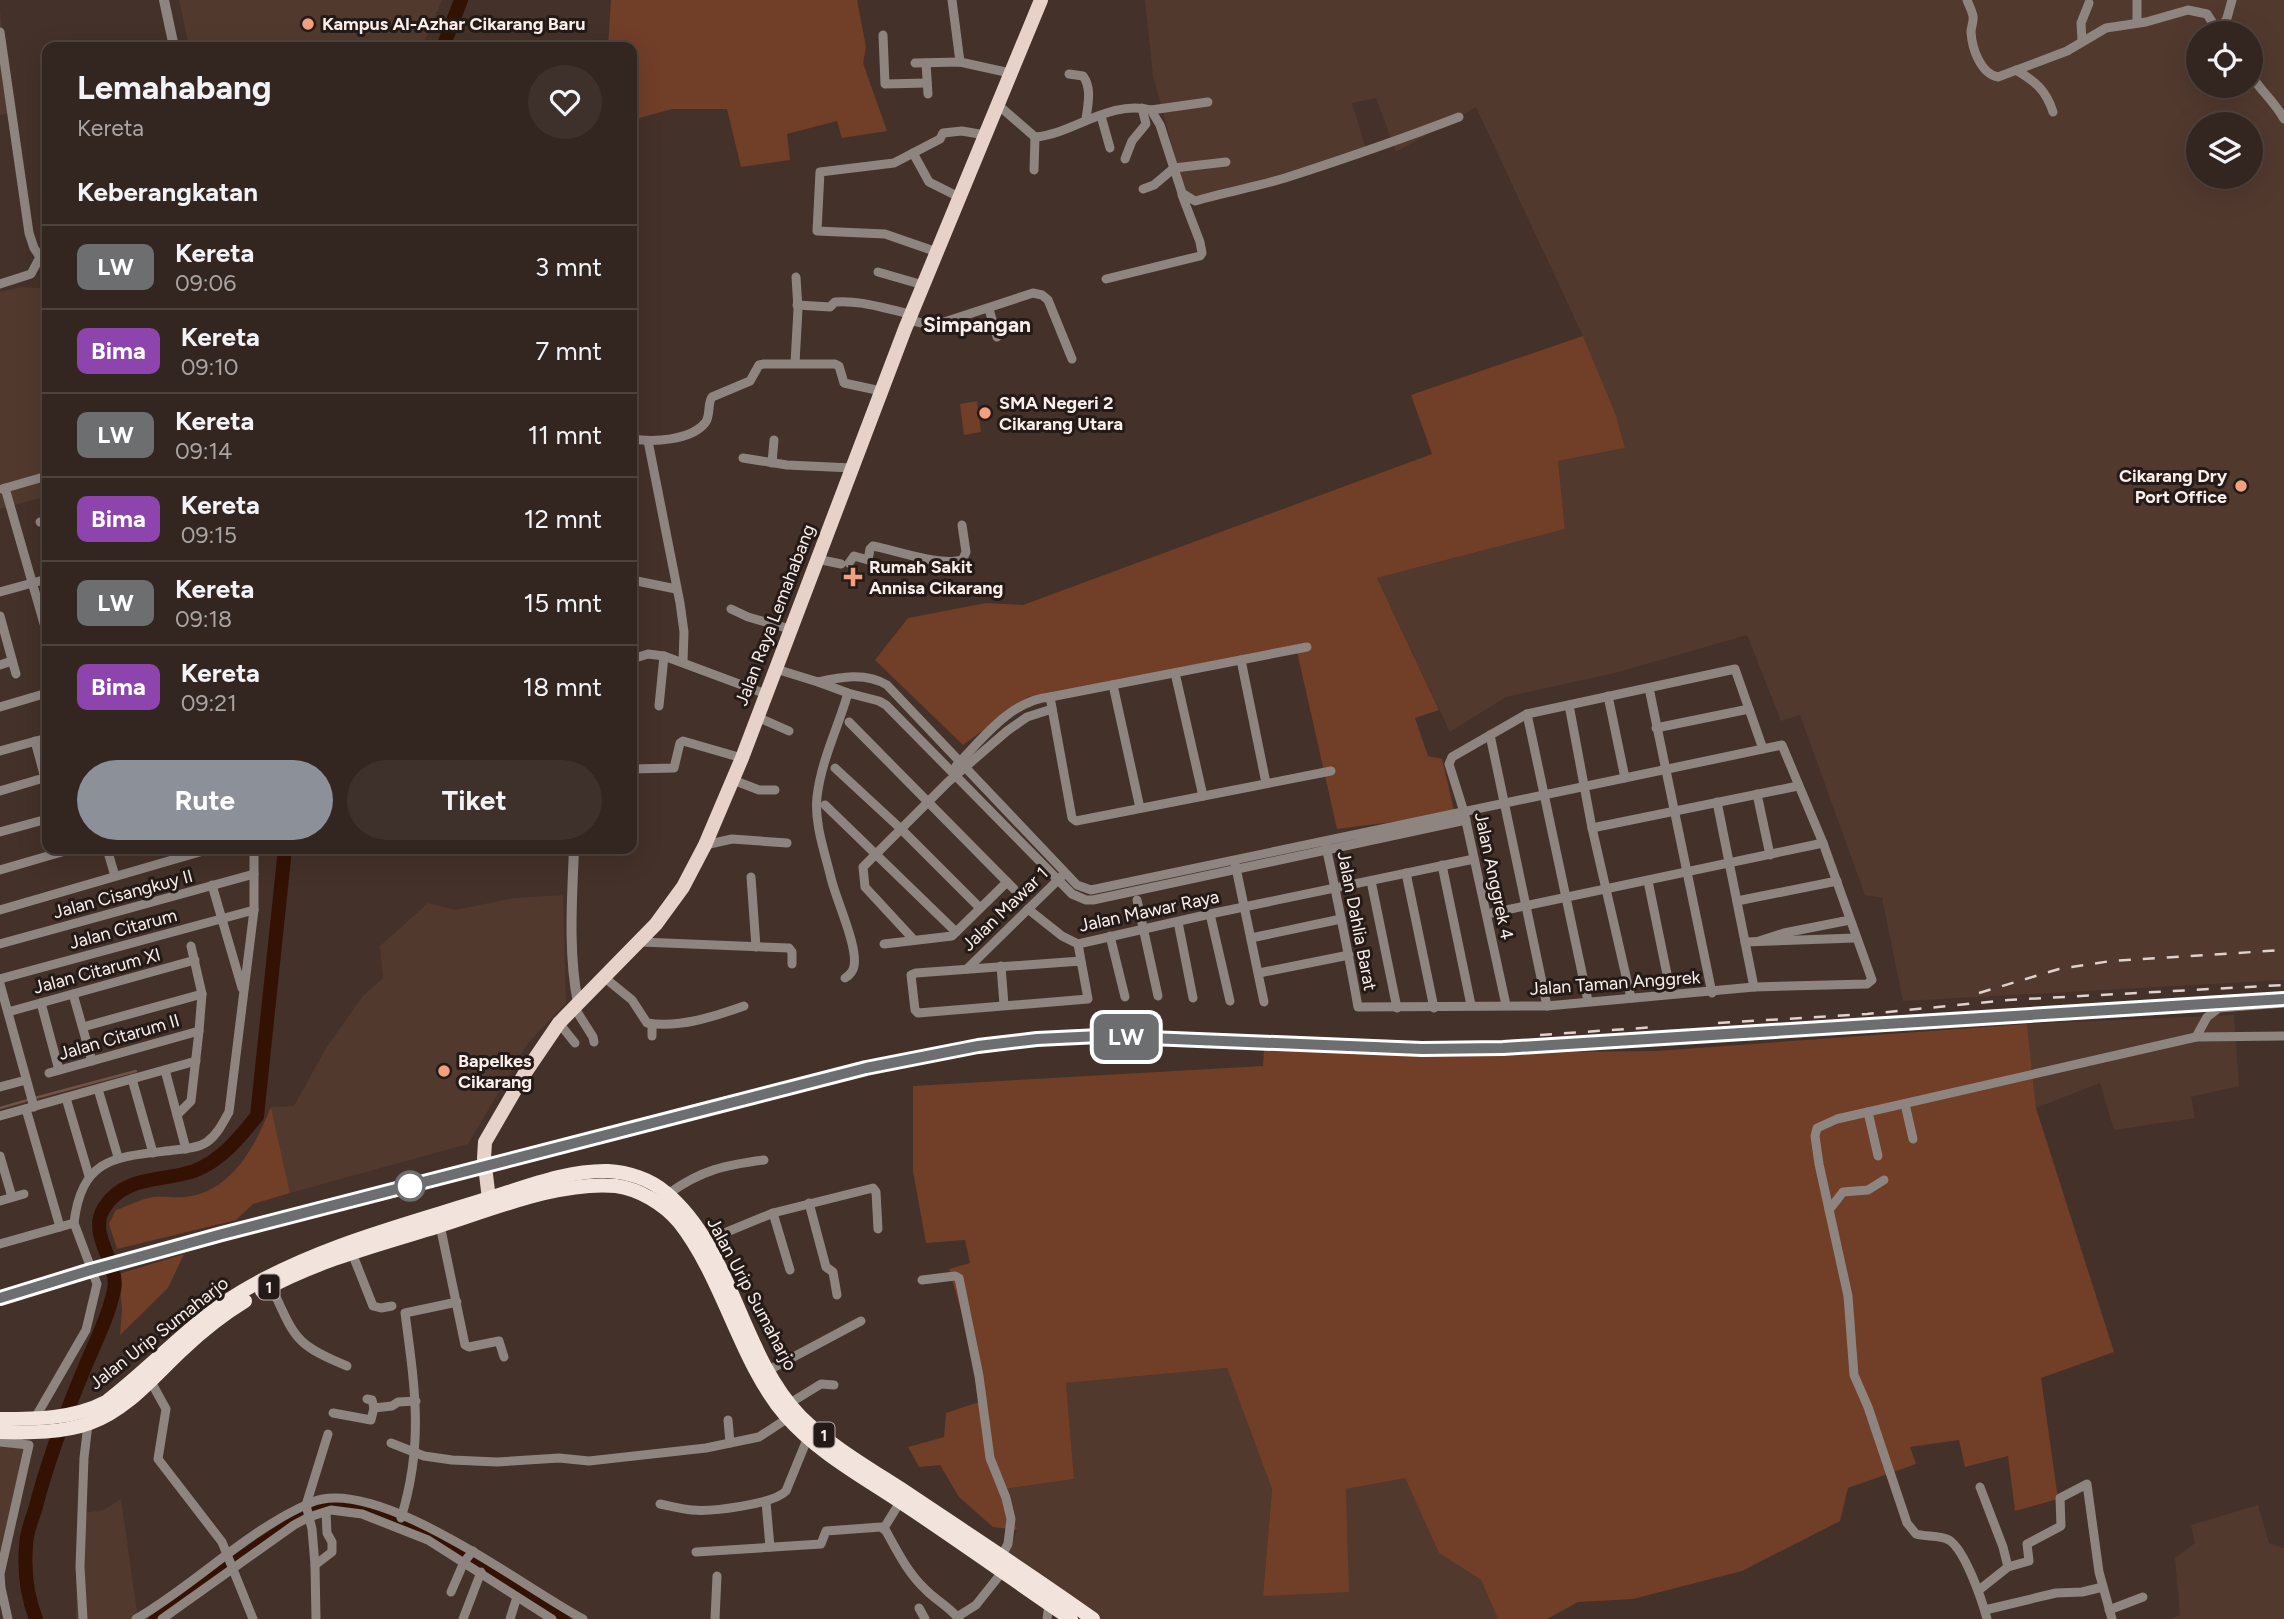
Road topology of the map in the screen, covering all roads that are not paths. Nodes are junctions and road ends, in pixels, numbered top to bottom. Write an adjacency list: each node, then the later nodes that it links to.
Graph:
1 (164, 0): 14 (street)
2 (952, 0): 15 (street)
3 (1041, 0): 19 (main road, Jalan Raya Lemahabang)
4 (1967, 0): 18 (street)
5 (2137, 0): 10 (street)
6 (2188, 0): 9 (street)
7 (2232, 0): 9 (street)
8 (2089, 3): 13 (street)
9 (2195, 10): 10 (street)
10 (2137, 23): 13 (street)
11 (0, 32): 44 (street)
12 (883, 35): 21 (street)
13 (2082, 40): 18 (street)
14 (173, 42)
15 (960, 62): 17 (street); 19 (street)
16 (915, 63): 17 (street)
17 (926, 63): 21 (street)
18 (2016, 70): 27 (street)
19 (1010, 73): 25 (main road, Jalan Raya Lemahabang)
20 (1069, 74): 30 (street)
21 (928, 83): 23 (street)
22 (2263, 90): 31 (street)
23 (928, 93)
24 (1208, 103): 26 (street)
25 (997, 104): 32 (main road, Jalan Raya Lemahabang); 33 (street)
26 (1146, 109): 28 (street); 36 (street); 38 (street)
27 (2053, 111)
28 (1101, 116): 30 (street); 34 (street)
29 (1460, 117): 41 (street)
30 (1086, 119): 33 (street)
31 (2284, 119)
32 (985, 135): 35 (street); 42 (main road, Jalan Raya Lemahabang)
33 (1035, 137): 39 (street)
34 (1110, 148)
35 (913, 153): 42 (street); 43 (street)
36 (1125, 159)
37 (1226, 162): 38 (street)
38 (1174, 168): 40 (street); 41 (street)
39 (1034, 170)
40 (1143, 189)
41 (1182, 193): 48 (street)
42 (959, 197): 43 (main road, Jalan Raya Lemahabang)
43 (937, 252): 50 (main road, Jalan Raya Lemahabang)
44 (42, 255)
45 (42, 261): 49 (street)
46 (878, 272): 50 (street)
47 (796, 277): 51 (street)
48 (1106, 279)
49 (0, 284)
50 (923, 285): 53 (main road, Jalan Raya Lemahabang)
51 (797, 305): 53 (street); 56 (street)
52 (989, 309): 53 (street); 54 (street); 55 (street)
53 (910, 317): 57 (main road, Jalan Raya Lemahabang)
54 (997, 337)
55 (1072, 359)
56 (795, 363): 57 (street); 60 (street)
57 (881, 391): 63 (main road, Jalan Raya Lemahabang)
58 (637, 440): 60 (street)
59 (774, 440): 62 (street)
60 (648, 441): 71 (street)
61 (743, 458): 62 (street)
62 (772, 463): 63 (street)
63 (852, 468): 67 (main road, Jalan Raya Lemahabang)
64 (42, 477): 65 (street)
65 (2, 489): 70 (street)
66 (962, 525): 67 (street)
67 (817, 559): 76 (main road, Jalan Raya Lemahabang)
68 (42, 580): 70 (street)
69 (637, 581): 71 (street)
70 (32, 583): 72 (street); 75 (street)
71 (676, 589): 82 (street)
72 (0, 592)
73 (731, 609): 76 (street)
74 (0, 615): 81 (street)
75 (42, 617)
76 (790, 629): 84 (main road, Jalan Raya Lemahabang)
77 (1307, 647): 80 (street)
78 (664, 656): 79 (street); 82 (street); 97 (street)
79 (637, 657)
80 (1241, 660): 85 (street); 121 (street)
81 (12, 661): 83 (street); 86 (street)
82 (683, 662): 92 (street)
83 (0, 665)
84 (776, 669): 87 (street); 92 (main road, Jalan Raya Lemahabang)
85 (1175, 673): 88 (street); 128 (street)
86 (16, 674)
87 (818, 682): 90 (street); 112 (street)
88 (1113, 685): 94 (street); 133 (street)
89 (1649, 688): 93 (street); 99 (street); 103 (street)
90 (848, 693): 117 (street); 207 (street)
91 (42, 694): 96 (street)
92 (766, 694): 101 (main road, Jalan Raya Lemahabang)
93 (1608, 696): 95 (street); 118 (street)
94 (1050, 697): 98 (street); 112 (street)
95 (1569, 705): 100 (street); 123 (street)
96 (0, 706)
97 (659, 706)
98 (1052, 709): 112 (street); 133 (street)
99 (1749, 709): 103 (street); 108 (street)
100 (1527, 713): 105 (street); 127 (street)
101 (757, 717): 104 (street); 110 (main road, Jalan Raya Lemahabang)
102 (849, 722): 129 (street)
103 (1656, 727): 115 (street)
104 (789, 731)
105 (1490, 735): 131 (street); 135 (street, Jalan Anggrek 4)
106 (42, 739): 107 (street)
107 (35, 741): 109 (street); 111 (street)
108 (1763, 749): 115 (street); 122 (street)
109 (0, 751)
110 (742, 758): 114 (street); 120 (main road, Jalan Raya Lemahabang)
111 (42, 765)
112 (963, 765): 117 (street); 156 (street)
113 (835, 768): 138 (street)
114 (637, 769)
115 (1666, 769): 118 (street); 134 (street)
116 (1331, 771): 121 (street)
117 (954, 773): 129 (street); 162 (street)
118 (1625, 778): 123 (street)
119 (42, 779): 125 (street)
120 (733, 780): 124 (street); 142 (main road, Jalan Raya Lemahabang)
121 (1266, 783): 128 (street)
122 (1798, 786): 126 (street); 141 (street)
123 (1584, 787): 127 (street); 137 (street)
124 (775, 790)
125 (0, 791)
126 (1757, 794): 130 (street); 150 (street)
127 (1545, 795): 131 (street); 170 (street)
128 (1203, 796): 133 (street)
129 (928, 802): 138 (street); 175 (street)
130 (1717, 802): 134 (street); 153 (street)
131 (1505, 804): 135 (street); 173 (street)
132 (825, 806): 149 (street)
133 (1140, 808)
134 (1675, 811): 137 (street); 157 (street)
135 (1465, 816): 143 (street); 151 (street, Jalan Anggrek 4)
136 (42, 820): 139 (street)
137 (1592, 828): 169 (street)
138 (901, 829): 149 (street); 175 (street)
139 (0, 832)
140 (787, 843): 142 (street)
141 (1824, 843): 150 (street); 165 (street)
142 (705, 845): 192 (main road, Jalan Raya Lemahabang)
143 (1326, 846): 152 (street); 168 (street, Jalan Dahlia Barat)
144 (55, 854): 155 (street)
145 (108, 854): 160 (street)
146 (192, 854): 160 (street)
147 (254, 854): 159 (street)
148 (574, 854): 224 (street)
149 (877, 854): 186 (street); 190 (street)
150 (1770, 855): 153 (street)
151 (1474, 859): 154 (street, Jalan Mawar Raya); 180 (street, Jalan Anggrek 4)
152 (1235, 864): 166 (street); 174 (street)
153 (1729, 864): 157 (street); 172 (street)
154 (1443, 866): 158 (street, Jalan Mawar Raya); 226 (street)
155 (0, 870)
156 (1066, 872): 162 (street, Jalan Mawar 1); 166 (street)
157 (1688, 872): 164 (street); 211 (street)
158 (1406, 873): 163 (street, Jalan Mawar Raya); 232 (street)
159 (254, 874): 167 (street, Jalan Cisangkuy II); 176 (street)
160 (115, 876): 178 (street)
161 (751, 877): 198 (street)
162 (1058, 880): 166 (street); 177 (street, Jalan Mawar 1)
163 (1371, 881): 168 (street, Jalan Mawar Raya); 231 (street)
164 (1647, 881): 169 (street); 214 (street)
165 (1838, 881): 172 (street); 183 (street)
166 (1152, 882)
167 (212, 886): 181 (street); 194 (street, Jalan Cisangkuy II)
168 (1335, 888): 174 (street, Jalan Mawar Raya); 182 (street, Jalan Dahlia Barat)
169 (1608, 889): 170 (street); 218 (street)
170 (1567, 898): 173 (street); 220 (street)
171 (1137, 900): 185 (street)
172 (1737, 901): 193 (street)
173 (1526, 906): 180 (street); 229 (street)
174 (1245, 907): 179 (street, Jalan Mawar Raya); 188 (street)
175 (980, 908): 186 (street)
176 (254, 909): 181 (street, Jalan Citarum); 210 (street)
177 (1028, 909): 196 (street, Jalan Mawar Raya); 204 (street, Jalan Mawar 1)
178 (0, 910)
179 (1210, 914): 184 (street, Jalan Mawar Raya); 219 (street)
180 (1487, 914): 227 (street, Jalan Anggrek 4)
181 (222, 918): 208 (street, Jalan Citarum); 210 (street)
182 (1341, 919): 188 (street); 199 (street, Jalan Dahlia Barat)
183 (1850, 920): 189 (street); 191 (street)
184 (1178, 922): 185 (street, Jalan Mawar Raya); 217 (street)
185 (1143, 929): 187 (street, Jalan Mawar Raya); 215 (street)
186 (956, 932): 190 (street)
187 (1110, 936): 196 (street, Jalan Mawar Raya); 216 (street)
188 (1251, 938): 205 (street)
189 (1855, 938): 191 (street); 209 (street, Jalan Taman Anggrek)
190 (914, 940): 195 (street)
191 (1758, 941): 193 (street)
192 (641, 942): 198 (street); 206 (main road, Jalan Raya Lemahabang)
193 (1745, 942): 209 (street)
194 (0, 944)
195 (884, 944)
196 (1078, 944): 201 (street)
197 (191, 946): 200 (street)
198 (756, 947): 202 (street)
199 (1349, 955): 205 (street); 230 (street, Jalan Dahlia Barat)
200 (195, 960): 212 (street, Jalan Citarum XI); 213 (street)
201 (1081, 961): 203 (street); 225 (street)
202 (792, 964)
203 (1001, 966): 204 (street); 225 (street)
204 (967, 969): 225 (street)
205 (1259, 973): 221 (street)
206 (605, 978): 224 (main road, Jalan Raya Lemahabang); 235 (street)
207 (845, 978)
208 (0, 981): 233 (street)
209 (1754, 987): 211 (street, Jalan Taman Anggrek)
210 (244, 992): 259 (street)
211 (1712, 993): 214 (street, Jalan Taman Anggrek)
212 (73, 994): 222 (street, Jalan Citarum XI); 236 (street)
213 (202, 994): 236 (street); 237 (street)
214 (1671, 994): 218 (street, Jalan Taman Anggrek)
215 (1158, 996)
216 (1125, 997)
217 (1194, 998)
218 (1631, 998): 220 (street, Jalan Taman Anggrek)
219 (1230, 1000)
220 (1588, 1001): 229 (street, Jalan Taman Anggrek)
221 (1264, 1002)
222 (41, 1003): 233 (street, Jalan Citarum XI); 245 (street)
223 (2284, 1003): 240 (street)
224 (576, 1005): 234 (main road, Jalan Raya Lemahabang); 241 (street)
225 (1004, 1005)
226 (1471, 1005): 227 (street, Jalan Taman Anggrek); 232 (street, Jalan Taman Anggrek)
227 (1506, 1005): 229 (street, Jalan Taman Anggrek)
228 (744, 1006): 235 (street)
229 (1546, 1006)
230 (1358, 1007): 231 (street, Jalan Taman Anggrek)
231 (1397, 1008): 232 (street, Jalan Taman Anggrek)
232 (1434, 1008)
233 (8, 1012): 249 (street)
234 (559, 1023): 242 (street); 270 (main road, Jalan Raya Lemahabang)
235 (646, 1023): 238 (street)
236 (83, 1027): 243 (street)
237 (199, 1031): 243 (street, Jalan Citarum II); 244 (street)
238 (652, 1036)
239 (2284, 1036): 240 (street)
240 (2196, 1037): 254 (street)
241 (594, 1042)
242 (575, 1043)
243 (92, 1061): 245 (street, Jalan Citarum II)
244 (196, 1061): 246 (street); 256 (street)
245 (59, 1070): 247 (street, Jalan Citarum II)
246 (166, 1070): 248 (street); 256 (street)
247 (49, 1073)
248 (132, 1079): 251 (street); 260 (street)
249 (26, 1080): 250 (street); 253 (street)
250 (0, 1087)
251 (98, 1089): 252 (street); 263 (street)
252 (66, 1098): 253 (street); 265 (street)
253 (31, 1104): 257 (street); 277 (street)
254 (1905, 1104): 255 (street); 258 (street)
255 (1868, 1112): 262 (street); 273 (street)
256 (177, 1115): 259 (street)
257 (0, 1116)
258 (1913, 1139)
259 (186, 1149): 260 (street)
260 (153, 1153): 263 (street)
261 (0, 1156): 269 (street)
262 (1878, 1156)
263 (118, 1157): 265 (street)
264 (764, 1160): 268 (street)
265 (89, 1176): 275 (street)
266 (1884, 1181): 273 (street)
267 (24, 1194): 269 (street)
268 (668, 1194): 270 (highway, Jalan Urip Sumaharjo / 1); 279 (highway, Jalan Urip Sumaharjo / 1)
269 (12, 1197): 271 (street)
270 (489, 1199): 300 (highway, Jalan Urip Sumaharjo / 1)
271 (0, 1201)
272 (809, 1203): 274 (street); 278 (street); 285 (street)
273 (1829, 1210): 329 (street)
274 (773, 1213): 279 (street); 282 (street)
275 (74, 1223): 277 (street); 302 (street)
276 (440, 1226): 281 (highway, Jalan Urip Sumaharjo / 1); 286 (street); 297 (highway, Jalan Urip Sumaharjo / 1)
277 (60, 1227): 280 (street)
278 (878, 1229)
279 (705, 1241): 291 (highway, Jalan Urip Sumaharjo / 1)
280 (0, 1244)
281 (352, 1253): 284 (highway, Jalan Urip Sumaharjo / 1); 287 (street)
282 (790, 1270)
283 (922, 1280): 322 (street)
284 (271, 1286): 290 (street); 292 (highway, Jalan Urip Sumaharjo / 1)
285 (837, 1295)
286 (457, 1302): 289 (street); 295 (street)
287 (393, 1306)
288 (861, 1321): 291 (street)
289 (504, 1357)
290 (347, 1366)
291 (769, 1370): 297 (highway, Jalan Urip Sumaharjo / 1)
292 (150, 1380): 300 (highway, Jalan Urip Sumaharjo / 1); 321 (street)
293 (834, 1385): 297 (street)
294 (367, 1399): 296 (street)
295 (416, 1401): 296 (street); 309 (street)
296 (374, 1408): 298 (street)
297 (789, 1411): 305 (highway, Jalan Urip Sumaharjo / 1); 308 (street); 322 (highway, Jalan Urip Sumaharjo / 1)
298 (333, 1413)
299 (0, 1419): 302 (highway, Jalan Urip Sumaharjo / 1)
300 (85, 1420): 302 (highway, Jalan Urip Sumaharjo / 1); 340 (street)
301 (728, 1420): 308 (street)
302 (37, 1423): 303 (highway, Jalan Urip Sumaharjo / 1)
303 (0, 1432)
304 (328, 1434): 314 (street)
305 (808, 1437): 311 (highway, Jalan Urip Sumaharjo / 1); 312 (street)
306 (0, 1442): 339 (street)
307 (391, 1443): 309 (street)
308 (730, 1443): 309 (street)
309 (415, 1453): 316 (street)
310 (1980, 1487): 324 (street)
311 (900, 1502): 317 (street); 322 (highway, Jalan Urip Sumaharjo / 1)
312 (766, 1503): 313 (street); 318 (street)
313 (660, 1504)
314 (307, 1511): 315 (street); 316 (street); 321 (street); 321 (street); 323 (street)
315 (326, 1511): 316 (street); 323 (street)
316 (400, 1521): 320 (street)
317 (884, 1528): 318 (street); 338 (street)
318 (770, 1547): 319 (street)
319 (696, 1552)
320 (469, 1556): 325 (street); 326 (street); 330 (street)
321 (229, 1563): 341 (street); 342 (street); 343 (street)
322 (1002, 1564): 334 (highway, Jalan Urip Sumaharjo / 1); 338 (street); 351 (highway, Jalan Urip Sumaharjo / 1)
323 (315, 1565): 344 (street)
324 (2008, 1567): 328 (street); 329 (street)
325 (481, 1572): 326 (street); 345 (street)
326 (498, 1575): 331 (street); 336 (street)
327 (717, 1576): 348 (street)
328 (2103, 1587): 335 (street); 337 (street)
329 (1979, 1590): 335 (street)
330 (451, 1592)
331 (517, 1597): 336 (street); 346 (street)
332 (2143, 1597): 337 (street)
333 (919, 1608): 349 (street)
334 (1048, 1611): 350 (highway, Jalan Urip Sumaharjo / 1)
335 (1986, 1614)
336 (559, 1615): 347 (street)
337 (2110, 1615)
338 (958, 1618)
339 (8, 1619)
340 (83, 1619)
341 (136, 1619)
342 (162, 1619)
343 (253, 1619)
344 (316, 1619)
345 (463, 1619)
346 (510, 1619)
347 (583, 1619)
348 (715, 1619)
349 (925, 1619)
350 (1071, 1619)
351 (1093, 1619)

